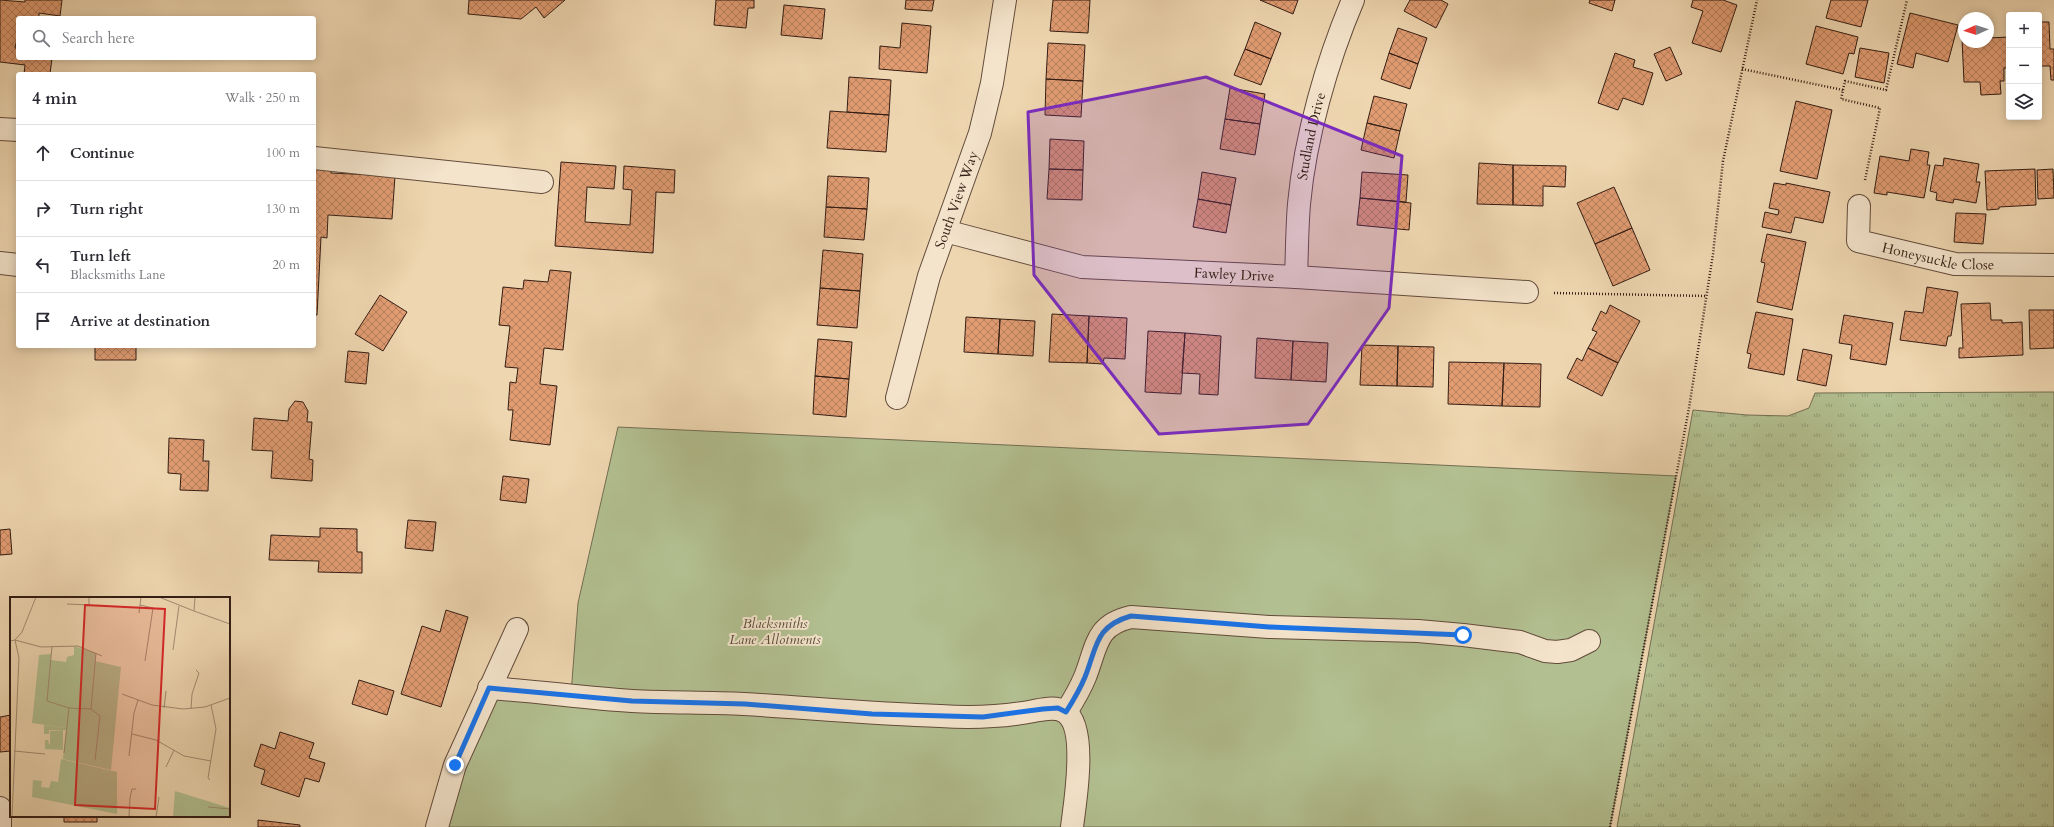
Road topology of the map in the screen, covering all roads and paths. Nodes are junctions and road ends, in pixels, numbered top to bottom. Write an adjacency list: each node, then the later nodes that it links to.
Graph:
1 (1006, 0): 12 (street, South View Way)
2 (1353, 0): 16 (street, Studland Drive)
3 (1757, 0): 5 (path)
4 (1907, 0): 6 (path)
5 (1742, 69): 6 (path); 18 (path)
6 (1843, 90): 11 (path)
7 (0, 129): 8 (street)
8 (16, 130)
9 (316, 158): 10 (street)
10 (542, 182)
11 (1860, 207): 15 (street, Honeysuckle Close)
12 (945, 231): 16 (street, Fawley Drive); 19 (street, South View Way)
13 (0, 263): 14 (street)
14 (16, 265)
15 (2054, 265)
16 (1296, 277): 17 (street, Fawley Drive)
17 (1527, 292): 18 (path)
18 (1706, 296): 28 (path)
19 (897, 398)
20 (517, 629): 22 (street)
21 (1589, 641): 23 (street)
22 (489, 688): 23 (street); 26 (street)
23 (1066, 712): 27 (street)
24 (0, 808): 25 (street)
25 (0, 827)
26 (438, 827)
27 (1072, 827)
28 (1610, 827)

